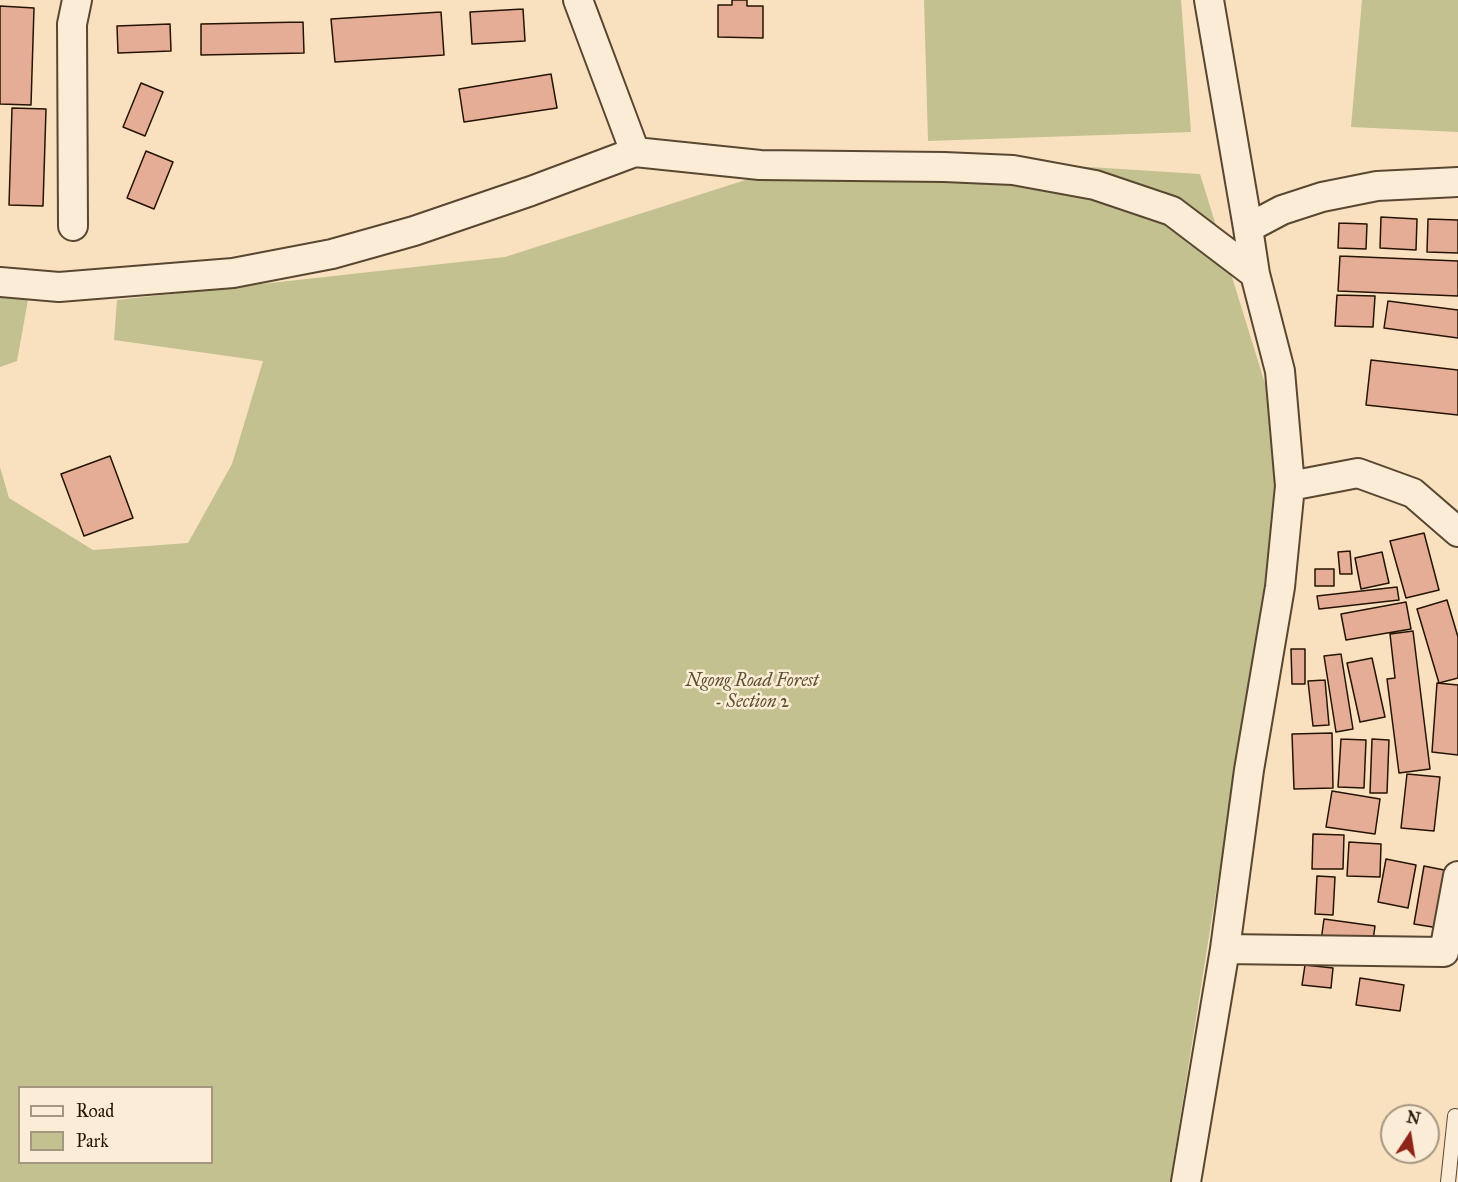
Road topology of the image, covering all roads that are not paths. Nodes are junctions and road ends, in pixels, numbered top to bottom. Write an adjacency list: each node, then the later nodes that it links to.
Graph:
1 (77, 0): 6 (street)
2 (578, 0): 4 (street)
3 (1209, 0): 7 (street)
4 (635, 152): 8 (street); 9 (street)
5 (1458, 182): 7 (street)
6 (73, 226)
7 (1248, 228): 8 (street)
8 (1255, 274): 10 (street)
9 (0, 282)
10 (1290, 486): 11 (street); 13 (street)
11 (1458, 532)
12 (1458, 876): 13 (street)
13 (1225, 949): 15 (street)
14 (1455, 1116): 16 (lane)
15 (1186, 1182)
16 (1448, 1182)

